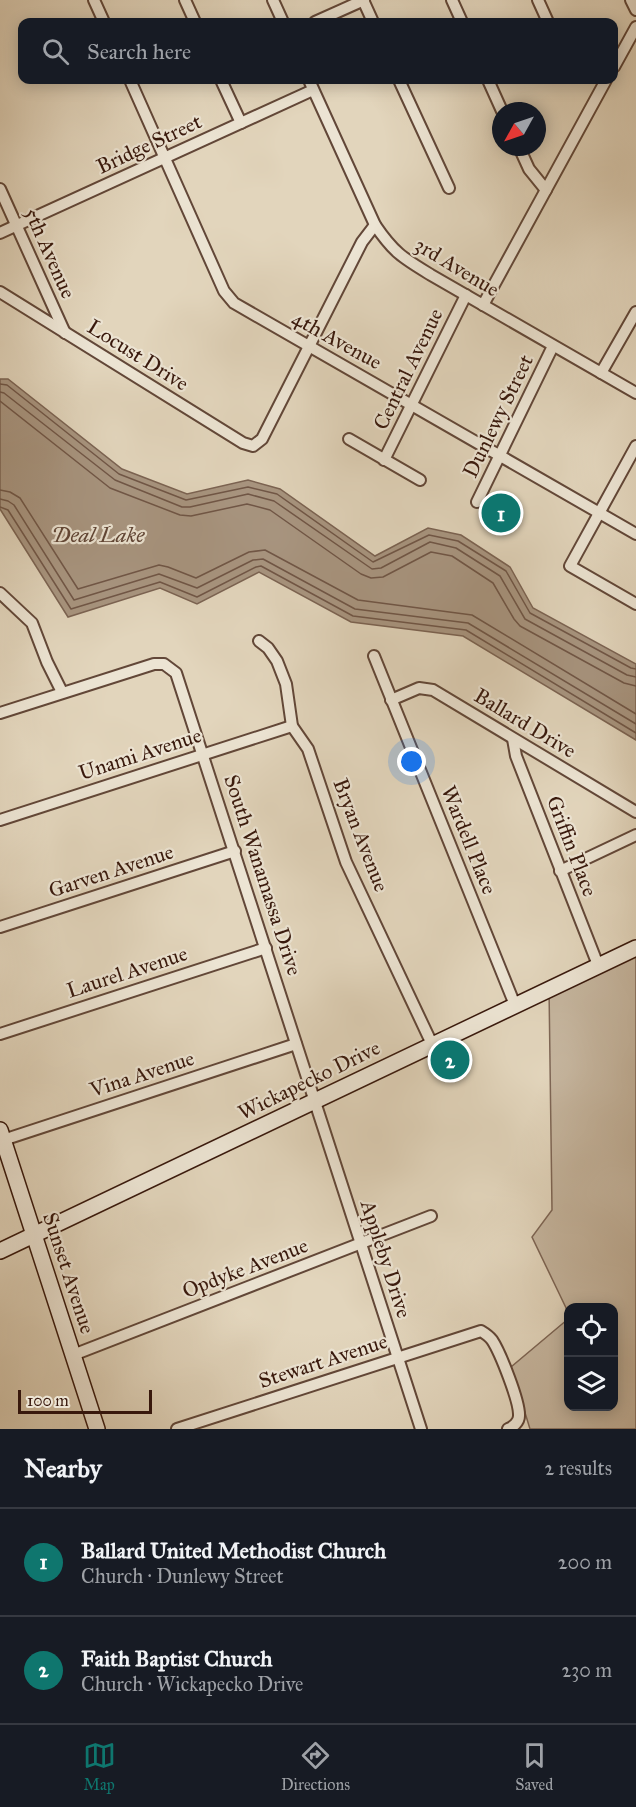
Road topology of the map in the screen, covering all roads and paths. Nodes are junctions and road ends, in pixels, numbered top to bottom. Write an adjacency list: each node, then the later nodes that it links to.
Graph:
1 (94, 0): 9 (street)
2 (184, 0): 10 (street)
3 (273, 0): 11 (street)
4 (363, 0): 12 (street); 13 (street)
5 (452, 0): 14 (street)
6 (538, 0): 15 (street)
7 (631, 0): 8 (street)
8 (636, 10)
9 (102, 18)
10 (193, 18)
11 (281, 18)
12 (324, 18)
13 (371, 18)
14 (460, 18)
15 (546, 18)
16 (636, 27): 17 (street)
17 (618, 59)
18 (132, 84): 27 (street, 4th Avenue)
19 (223, 84): 25 (street)
20 (401, 84): 28 (street)
21 (490, 84): 24 (street)
22 (604, 84): 30 (street)
23 (311, 85): 25 (street, Bridge Street); 32 (street, 3rd Avenue)
24 (498, 102)
25 (241, 123): 27 (street, Bridge Street)
26 (523, 156): 30 (street)
27 (166, 158): 31 (street, Bridge Street); 40 (street, 4th Avenue)
28 (449, 188)
29 (0, 189): 31 (street, 5th Avenue)
30 (546, 190): 36 (street)
31 (16, 225): 33 (street, Bridge Street); 38 (street, 5th Avenue)
32 (375, 225): 35 (street, 3rd Avenue); 40 (street)
33 (0, 233)
34 (0, 292): 38 (street, Locust Drive)
35 (466, 295): 36 (street, 3rd Avenue); 43 (street, Central Avenue)
36 (483, 305): 39 (street, 3rd Avenue)
37 (636, 312): 41 (street)
38 (65, 333): 40 (street, Locust Drive)
39 (553, 346): 41 (street, 3rd Avenue); 46 (street, Dunlewy Street)
40 (309, 347): 43 (street, 4th Avenue)
41 (601, 373): 42 (street, 3rd Avenue)
42 (636, 393)
43 (412, 404): 46 (street, 4th Avenue); 47 (street, Central Avenue)
44 (349, 439): 47 (street)
45 (636, 446): 50 (street)
46 (500, 455): 49 (street, Dunlewy Street); 50 (street, 4th Avenue)
47 (384, 460): 48 (street)
48 (420, 480)
49 (477, 502)
50 (599, 513): 51 (street, 4th Avenue); 53 (street)
51 (636, 534)
52 (2, 599): 56 (street)
53 (636, 604)
54 (259, 641): 59 (street, Bryan Avenue)
55 (374, 656): 57 (street, Wardell Place)
56 (62, 693): 58 (street); 61 (street, South Wanamassa Drive)
57 (391, 700): 60 (street, Ballard Drive); 71 (street, Wardell Place)
58 (0, 713)
59 (292, 726): 61 (street, Unami Avenue); 74 (street, Bryan Avenue)
60 (513, 739): 62 (street, Ballard Drive); 66 (street, Griffin Place)
61 (203, 754): 63 (street, Unami Avenue); 65 (street, South Wanamassa Drive)
62 (636, 812)
63 (0, 820)
64 (636, 834): 66 (street)
65 (235, 851): 67 (street, Garven Avenue); 68 (street, South Wanamassa Drive)
66 (560, 871): 70 (street, Griffin Place)
67 (0, 927)
68 (266, 948): 72 (street, Laurel Avenue); 73 (street, South Wanamassa Drive)
69 (636, 948): 70 (street, Wickapecko Drive)
70 (598, 965): 71 (street, Wickapecko Drive)
71 (515, 1005): 74 (street, Wickapecko Drive)
72 (0, 1034)
73 (296, 1044): 75 (street, South Wanamassa Drive); 76 (street, Vina Avenue)
74 (432, 1044): 75 (street, Wickapecko Drive)
75 (315, 1100): 78 (street, Wickapecko Drive); 79 (street, Appleby Drive)
76 (1, 1137): 78 (street, Sunset Avenue)
77 (431, 1216): 79 (street, Opdyke Avenue)
78 (34, 1235): 80 (street, Wickapecko Drive); 81 (street, Sunset Avenue)
79 (361, 1243): 81 (street, Opdyke Avenue); 82 (street, Appleby Drive)
80 (0, 1251)
81 (73, 1355): 84 (street, Sunset Avenue)
82 (398, 1358): 83 (street, Stewart Avenue); 85 (street, Stewart Avenue); 86 (street, Appleby Drive)
83 (510, 1428)
84 (97, 1429)
85 (177, 1429)
86 (421, 1429)

